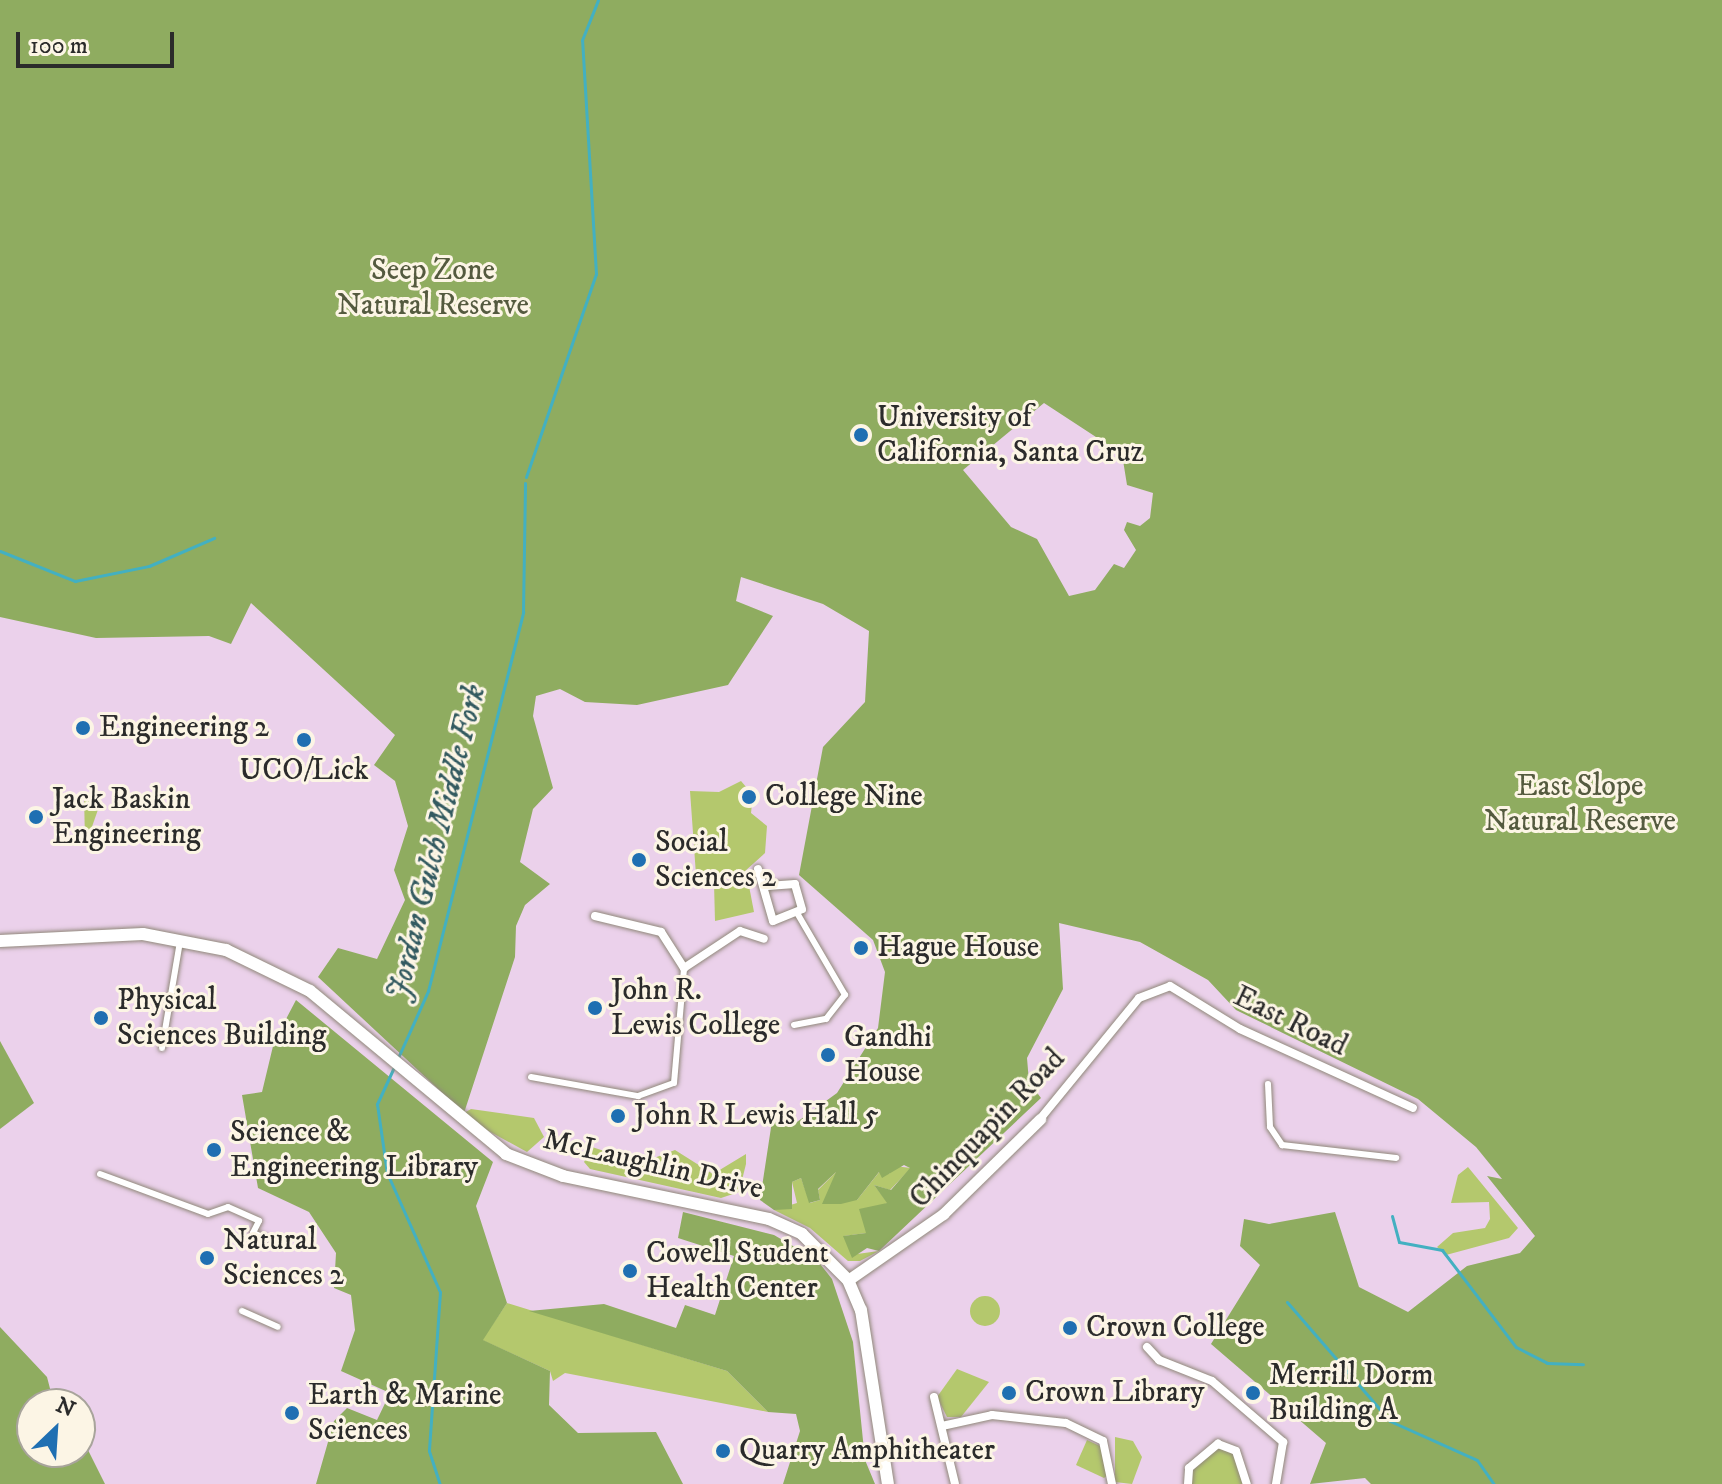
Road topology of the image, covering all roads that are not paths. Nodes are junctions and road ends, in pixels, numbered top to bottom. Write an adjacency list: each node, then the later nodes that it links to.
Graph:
1 (758, 869): 2 (street)
2 (764, 886): 3 (street); 3 (street)
3 (797, 913): 10 (street)
4 (595, 916): 8 (street)
5 (180, 938): 7 (main road, McLaughlin Drive); 11 (street); 19 (main road, McLaughlin Drive)
6 (764, 939): 8 (street)
7 (0, 941)
8 (684, 968): 12 (street)
9 (1146, 992): 14 (street, East Road); 15 (street, Chinquapin Road)
10 (794, 1025)
11 (162, 1048)
12 (531, 1077)
13 (1268, 1084): 16 (street)
14 (1413, 1108)
15 (1040, 1119): 19 (street, Chinquapin Road)
16 (1396, 1158)
17 (100, 1174): 18 (street)
18 (267, 1239)
19 (848, 1280): 25 (main road, McLaughlin Drive)
20 (242, 1311): 21 (street)
21 (278, 1327)
22 (1147, 1347): 30 (street)
23 (934, 1397): 24 (street)
24 (942, 1426): 26 (street); 27 (street)
25 (888, 1484)
26 (955, 1484)
27 (1112, 1484)
28 (1188, 1484): 29 (street)
29 (1247, 1484)
30 (1276, 1484)

